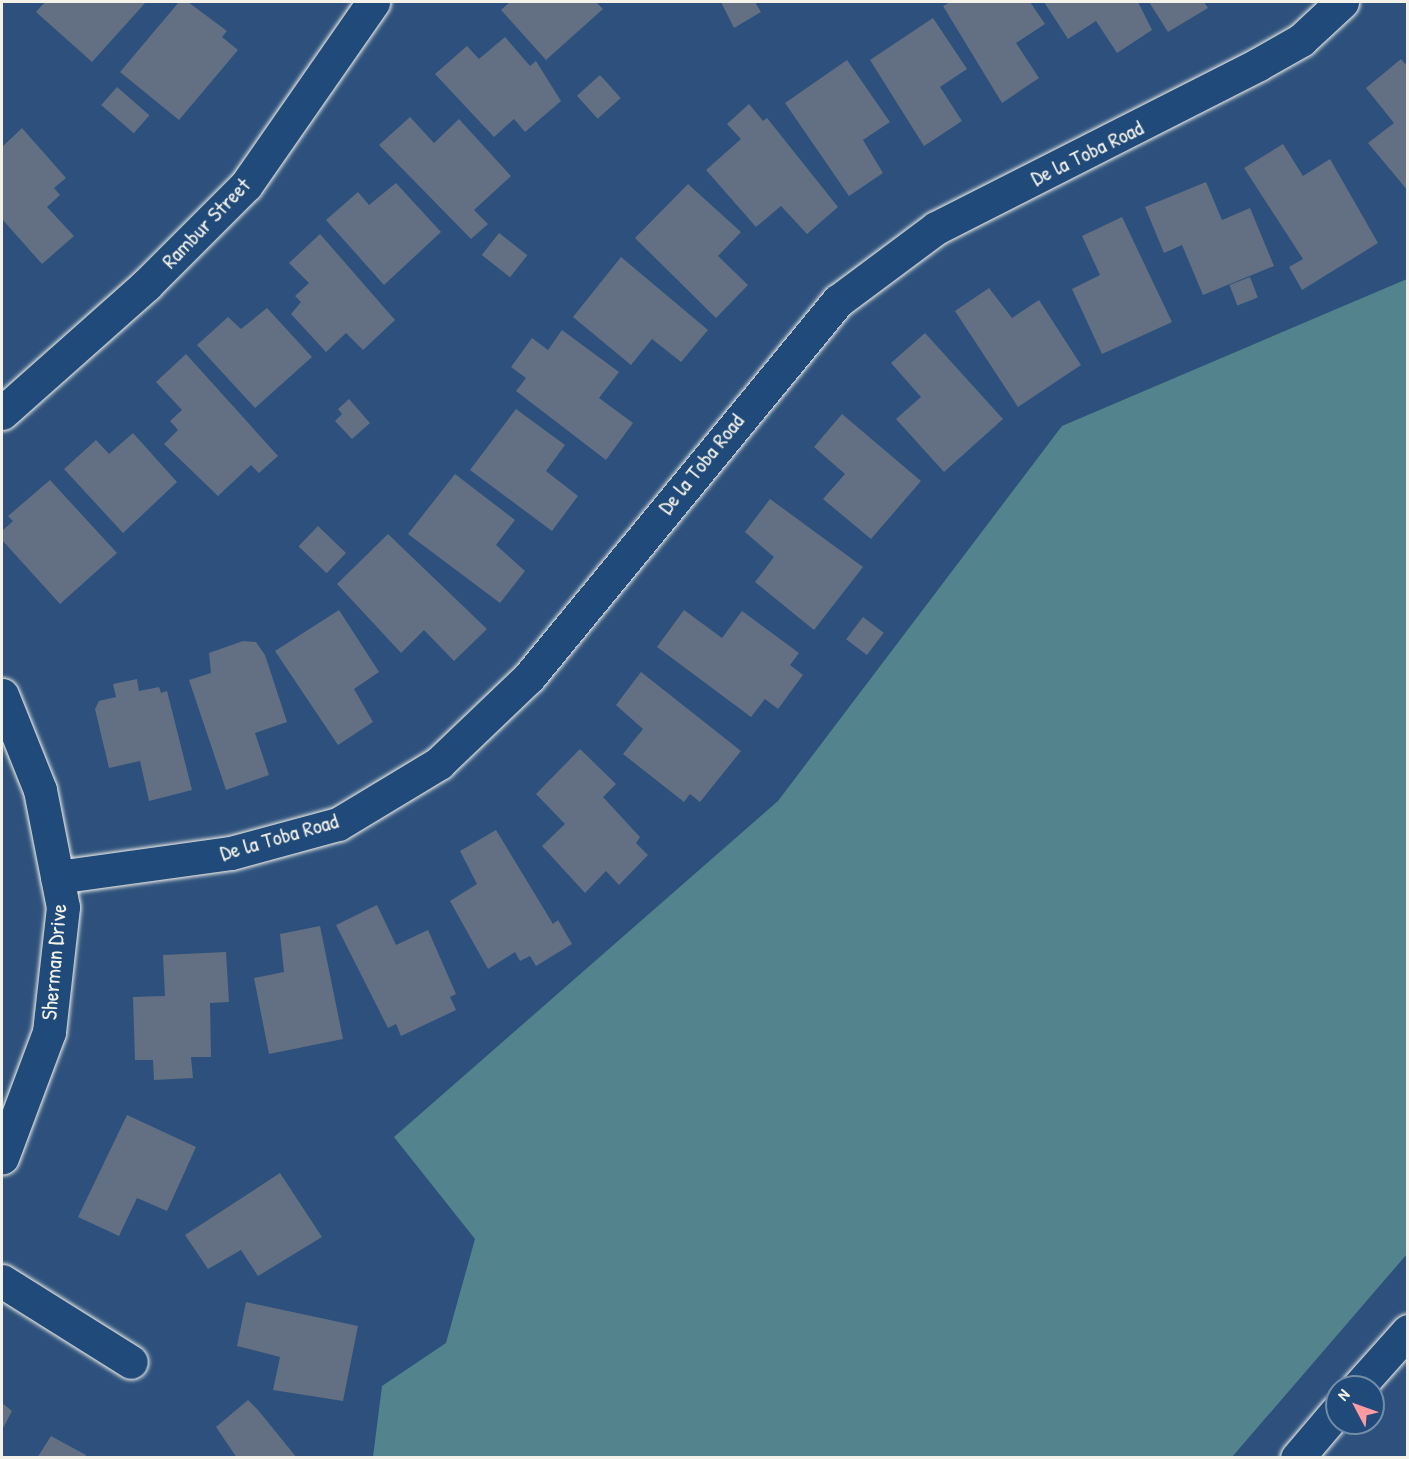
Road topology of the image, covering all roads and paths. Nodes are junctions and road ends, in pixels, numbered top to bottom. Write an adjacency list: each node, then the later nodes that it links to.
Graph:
1 (1342, 2): 5 (street, De la Toba Road)
2 (355, 8): 3 (street, Rambur Street)
3 (2, 413)
4 (2, 695): 5 (street, Sherman Drive)
5 (57, 877): 6 (street, Sherman Drive)
6 (2, 1158)
7 (2, 1281): 9 (street)
8 (1407, 1331): 10 (street)
9 (131, 1362)
10 (1368, 1375)
11 (1325, 1426): 12 (street)
12 (1297, 1458)

